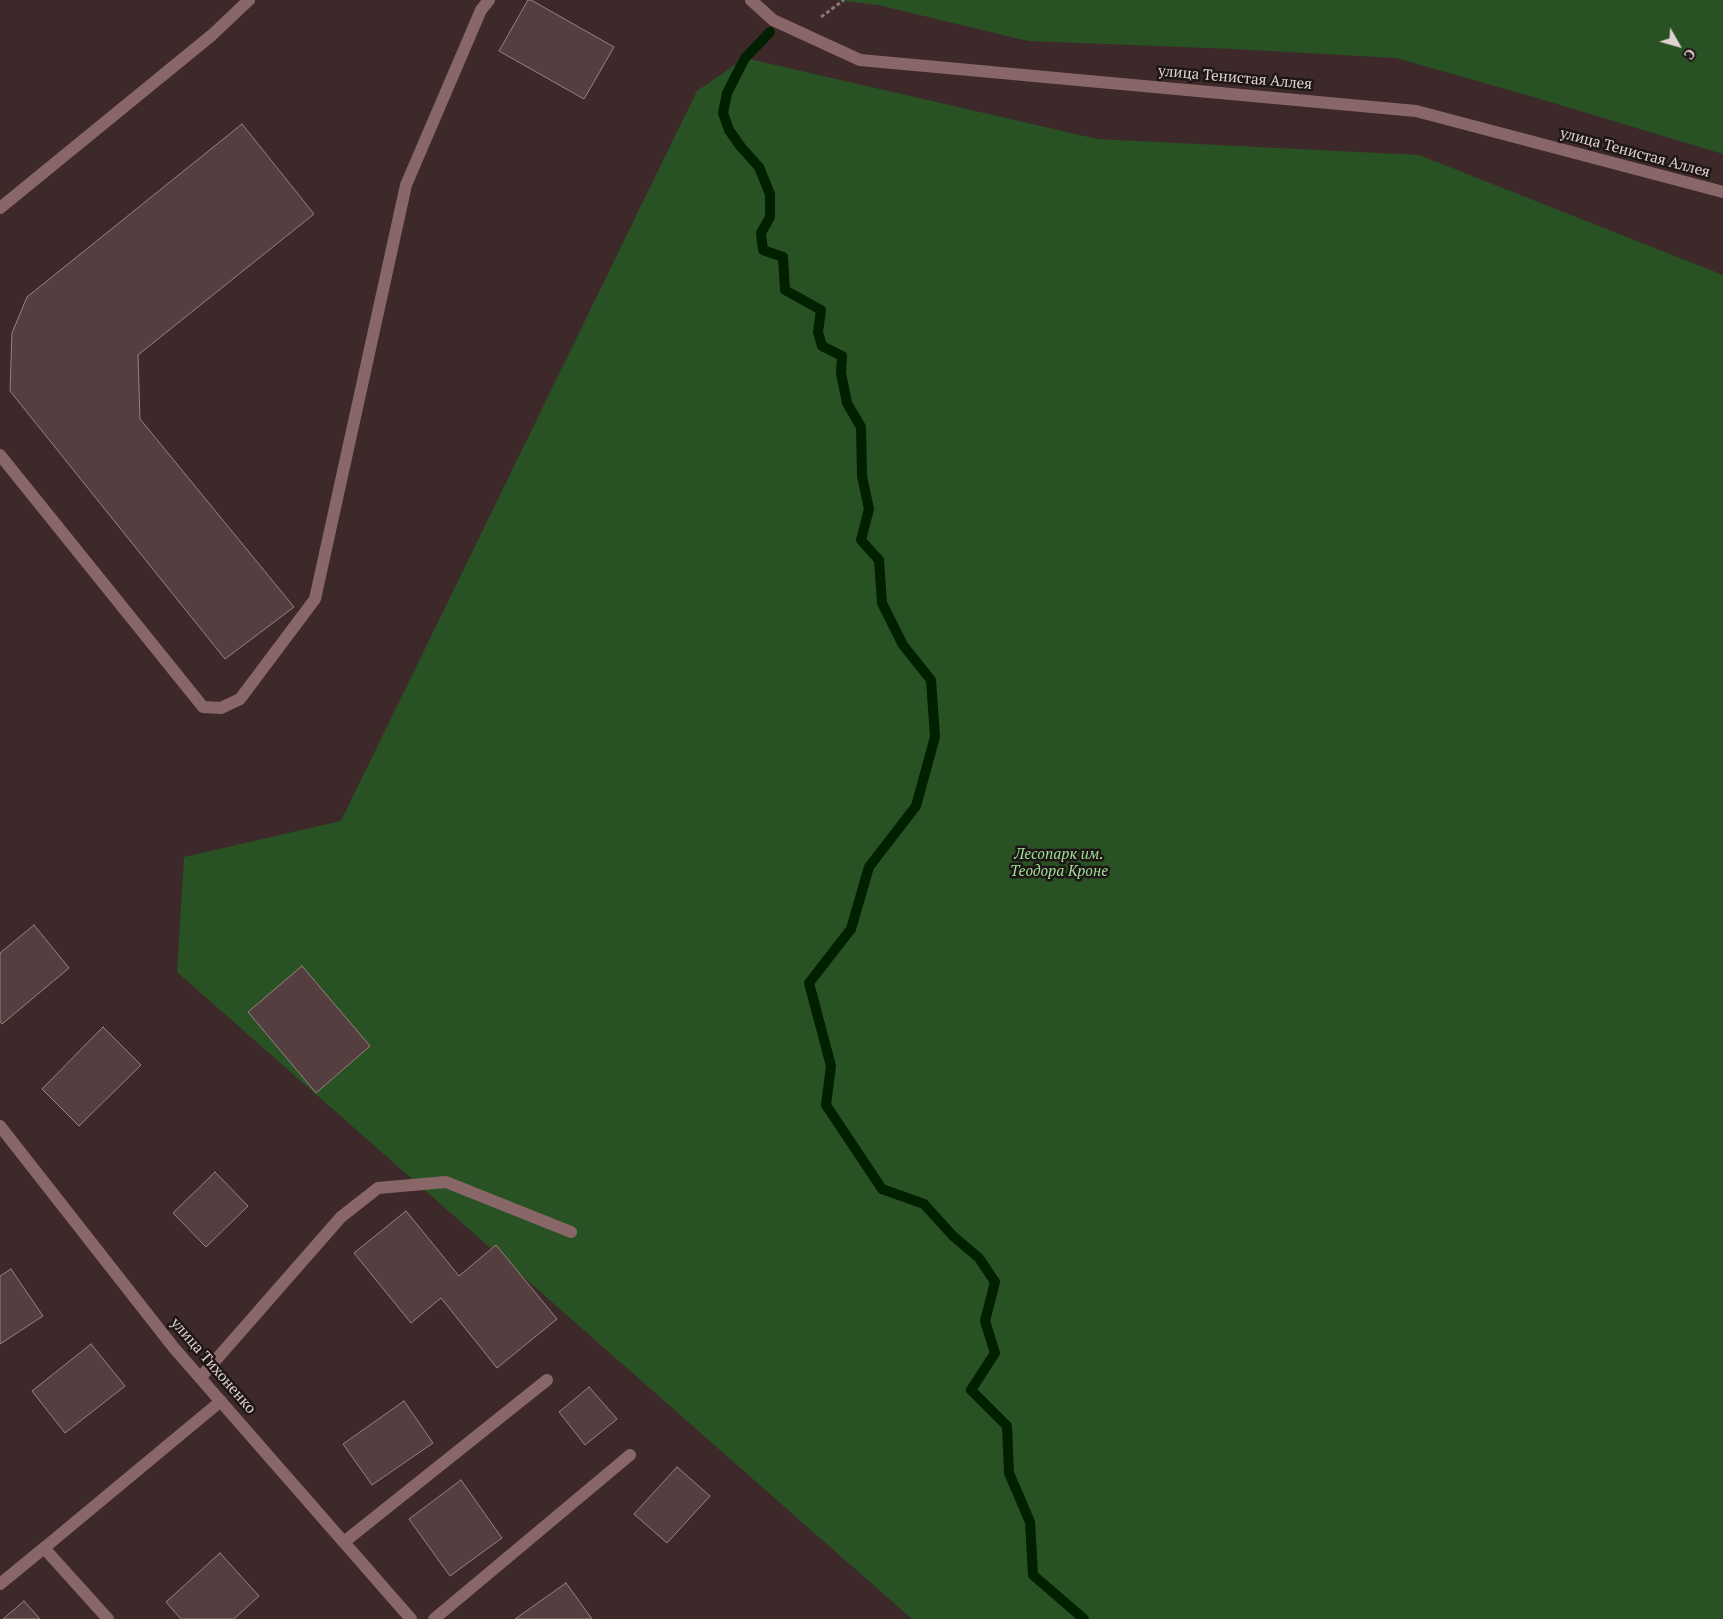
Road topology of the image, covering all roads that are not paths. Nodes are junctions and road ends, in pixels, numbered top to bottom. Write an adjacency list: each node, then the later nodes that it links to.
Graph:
1 (249, 0): 5 (street)
2 (489, 0): 6 (street)
3 (751, 0): 4 (street, улица Тенистая Аллея)
4 (1723, 192)
5 (0, 208)
6 (0, 455)
7 (0, 1126): 9 (street, улица Тихоненко)
8 (571, 1232): 9 (street)
9 (200, 1378): 11 (street, улица Тихоненко)
10 (548, 1380): 13 (street)
11 (221, 1401): 13 (street, улица Тихоненко); 14 (street)
12 (630, 1455): 18 (street)
13 (344, 1542): 17 (street, улица Тихоненко)
14 (44, 1548): 15 (street); 16 (street)
15 (0, 1583)
16 (108, 1619)
17 (411, 1619)
18 (434, 1619)

